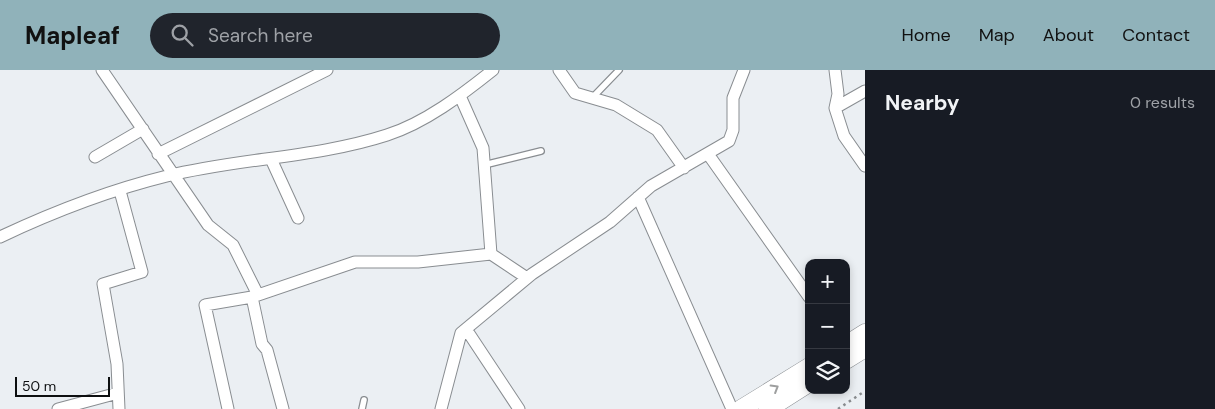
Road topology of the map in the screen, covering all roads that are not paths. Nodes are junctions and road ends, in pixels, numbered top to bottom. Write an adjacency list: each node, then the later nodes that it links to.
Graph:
1 (102, 70): 12 (street)
2 (327, 70): 14 (street)
3 (493, 70): 9 (street)
4 (558, 70): 10 (street)
5 (619, 70): 10 (lane)
6 (744, 70): 15 (street)
7 (835, 70): 11 (street)
8 (865, 91): 11 (street)
9 (460, 96): 17 (street); 18 (street)
10 (592, 98): 20 (street)
11 (835, 108): 19 (street)
12 (143, 128): 14 (street); 16 (street)
13 (541, 151): 18 (lane)
14 (158, 154): 21 (street)
15 (708, 154): 20 (street); 28 (street)
16 (95, 157)
17 (271, 159): 21 (street); 24 (street)
18 (484, 165): 26 (street)
19 (865, 166)
20 (684, 168): 23 (street)
21 (172, 175): 22 (street); 29 (street)
22 (120, 191): 25 (street); 37 (street)
23 (638, 198): 27 (street); 46 (street)
24 (298, 218)
25 (0, 237)
26 (491, 254): 27 (street); 29 (street)
27 (527, 278): 30 (street)
28 (805, 291)
29 (255, 296): 41 (street); 42 (street)
30 (466, 329): 44 (street); 45 (street)
31 (865, 333): 32 (main road)
32 (850, 342)
33 (865, 348): 34 (main road)
34 (850, 357)
35 (805, 370): 47 (main road, one-way to 35)
36 (805, 386): 48 (main road)
37 (118, 393): 39 (street); 40 (street)
38 (364, 400): 43 (lane)
39 (58, 409)
40 (119, 409)
41 (228, 409)
42 (283, 409)
43 (362, 409)
44 (441, 409)
45 (519, 409)
46 (732, 409)
47 (741, 409)
48 (768, 409)

